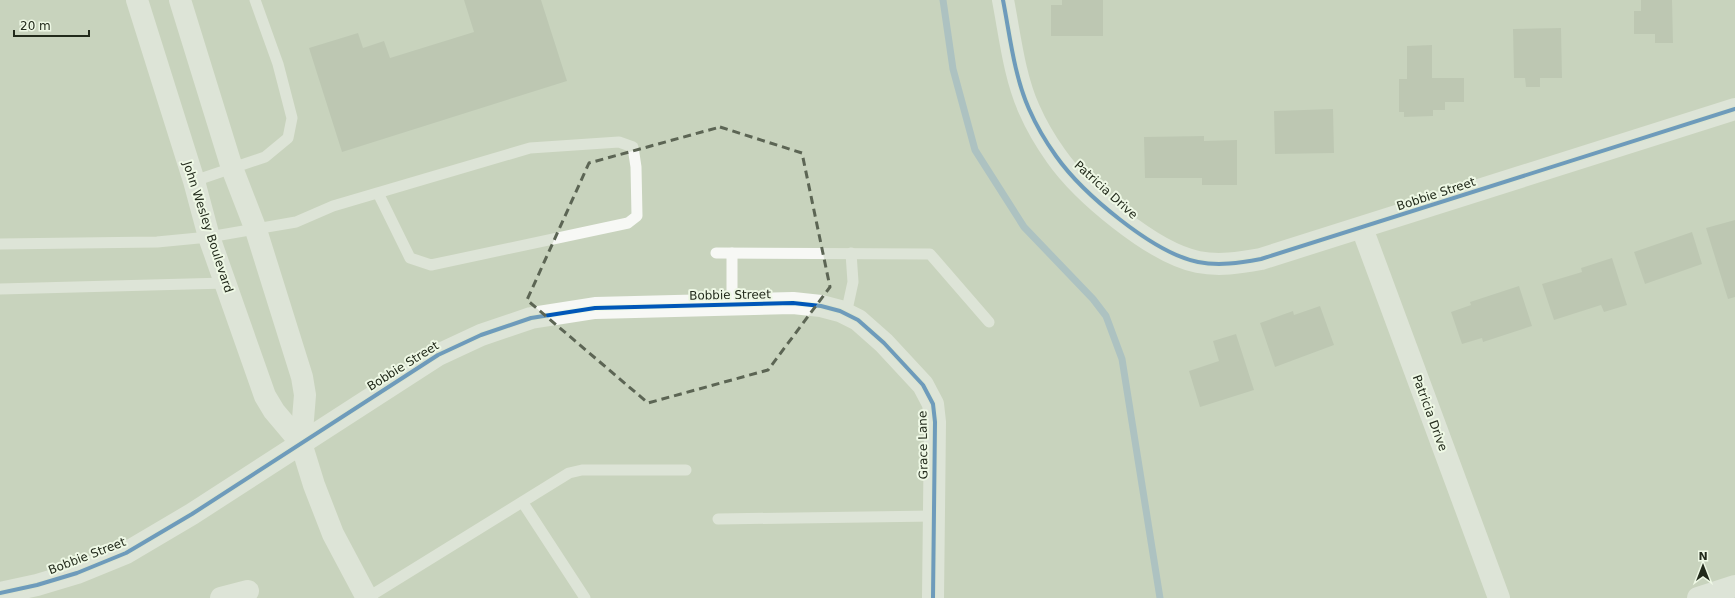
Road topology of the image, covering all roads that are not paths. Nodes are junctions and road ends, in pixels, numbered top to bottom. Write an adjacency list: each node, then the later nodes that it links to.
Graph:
1 (137, 0): 7 (street, John Wesley Boulevard)
2 (180, 0): 6 (street, John Wesley Boulevard)
3 (255, 0): 6 (lane)
4 (1002, 0): 12 (street, Patricia Drive)
5 (1735, 109): 9 (street, Bobbie Street)
6 (232, 168): 7 (lane); 10 (street, John Wesley Boulevard)
7 (194, 180): 11 (street, John Wesley Boulevard)
8 (378, 193): 8 (lane); 10 (lane)
9 (1362, 228): 12 (street, Bobbie Street); 34 (street, Patricia Drive)
10 (256, 230): 11 (lane); 22 (street, John Wesley Boulevard)
11 (210, 237): 13 (lane); 17 (street, John Wesley Boulevard)
12 (1143, 237)
13 (0, 244)
14 (716, 253): 15 (lane)
15 (732, 253): 16 (lane); 19 (lane)
16 (851, 253): 20 (lane); 21 (lane)
17 (226, 283): 18 (lane); 22 (street, John Wesley Boulevard)
18 (0, 289)
19 (732, 304): 20 (street, Bobbie Street); 22 (street, Bobbie Street)
20 (852, 317): 25 (street, Grace Lane)
21 (989, 322)
22 (301, 443): 29 (street, Bobbie Street); 31 (street, John Wesley Boulevard)
23 (686, 470): 24 (lane)
24 (523, 503): 31 (lane); 32 (lane)
25 (934, 516): 26 (lane); 33 (street, Grace Lane)
26 (718, 519)
27 (1735, 586): 35 (street)
28 (248, 591): 30 (street)
29 (0, 593)
30 (221, 598)
31 (367, 598)
32 (585, 598)
33 (933, 598)
34 (1499, 598)
35 (1698, 598)

